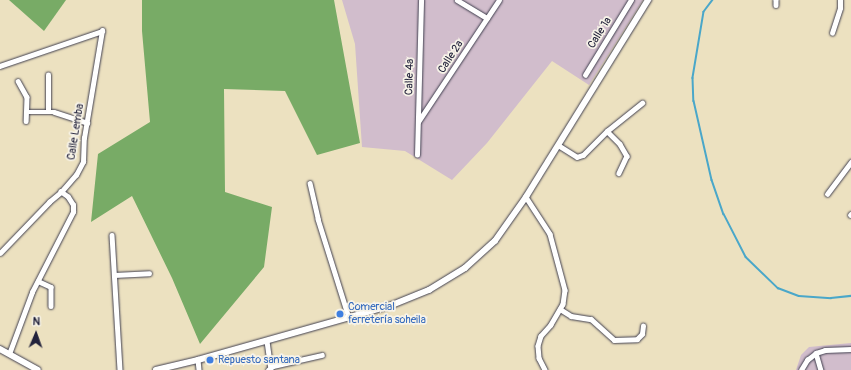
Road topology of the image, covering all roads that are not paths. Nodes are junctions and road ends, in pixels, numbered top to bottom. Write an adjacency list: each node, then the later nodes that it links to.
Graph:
1 (421, 0): 18 (street, Calle 4ª)
2 (456, 0): 7 (street)
3 (499, 0): 7 (street, Calle 2ª)
4 (631, 0): 11 (street, Calle 1ª)
5 (648, 0): 20 (street)
6 (840, 0): 8 (street)
7 (487, 18): 18 (street, Calle 2ª)
8 (832, 32)
9 (0, 66): 17 (street, Calle Lemba)
10 (48, 75): 14 (street)
11 (585, 75)
12 (18, 81): 15 (street)
13 (642, 103): 19 (street)
14 (48, 111): 15 (street); 17 (street)
15 (27, 112): 16 (street)
16 (26, 120)
17 (87, 123): 25 (street, Calle Lemba)
18 (418, 123): 21 (street, Calle 4ª)
19 (607, 131): 20 (street); 23 (street)
20 (558, 145): 27 (street)
21 (417, 155)
22 (851, 162): 26 (street)
23 (619, 173)
24 (310, 183): 35 (street)
25 (61, 192): 29 (street, Calle Lemba); 32 (street)
26 (827, 194)
27 (526, 197): 34 (street); 35 (street)
28 (112, 235): 31 (street)
29 (0, 253)
30 (149, 273): 31 (street)
31 (114, 275): 46 (street)
32 (38, 282): 33 (street); 41 (street)
33 (51, 306)
34 (560, 309): 36 (street); 49 (street)
35 (350, 318): 37 (street)
36 (643, 326)
37 (267, 341): 43 (street); 44 (street)
38 (0, 349): 41 (street)
39 (851, 349): 40 (street)
40 (816, 353): 50 (street); 51 (street)
41 (9, 354): 45 (street)
42 (322, 356): 44 (street)
43 (198, 360): 47 (street); 48 (street)
44 (270, 369)
45 (38, 370)
46 (120, 370)
47 (156, 370)
48 (199, 370)
49 (546, 370)
50 (801, 370)
51 (821, 370)

